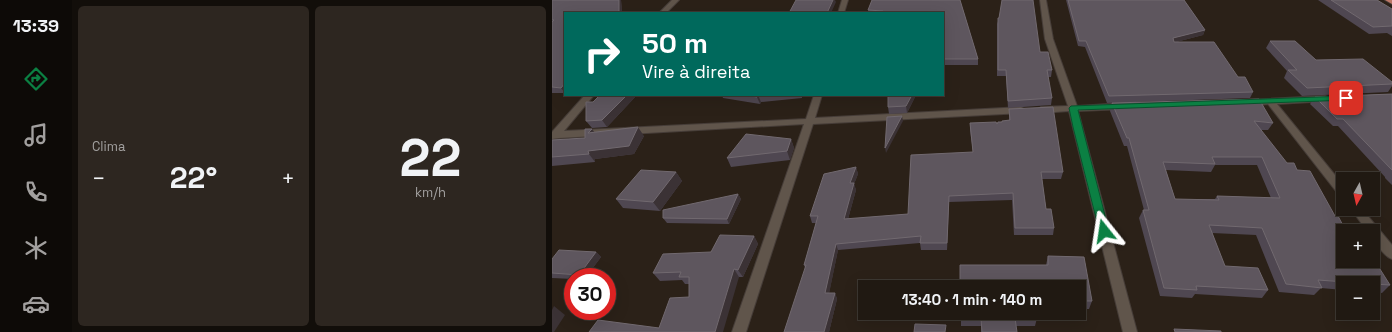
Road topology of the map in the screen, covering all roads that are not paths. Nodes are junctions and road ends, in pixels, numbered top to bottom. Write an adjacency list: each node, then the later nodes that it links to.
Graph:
1 (676, 0): 6 (street)
2 (845, 0): 7 (street)
3 (1043, 0): 14 (street)
4 (1388, 0): 5 (main road)
5 (1392, 2)
6 (663, 12)
7 (841, 12)
8 (589, 96): 16 (street)
9 (818, 96): 15 (street)
10 (1331, 99): 11 (street)
11 (1271, 102): 12 (street); 17 (street)
12 (1239, 103)
13 (1136, 106): 14 (street)
14 (1073, 108): 15 (street); 21 (street)
15 (810, 120): 16 (street); 20 (street)
16 (553, 136)
17 (1336, 183)
18 (1362, 216): 19 (street)
19 (1392, 254)
20 (739, 332)
21 (1130, 332)

